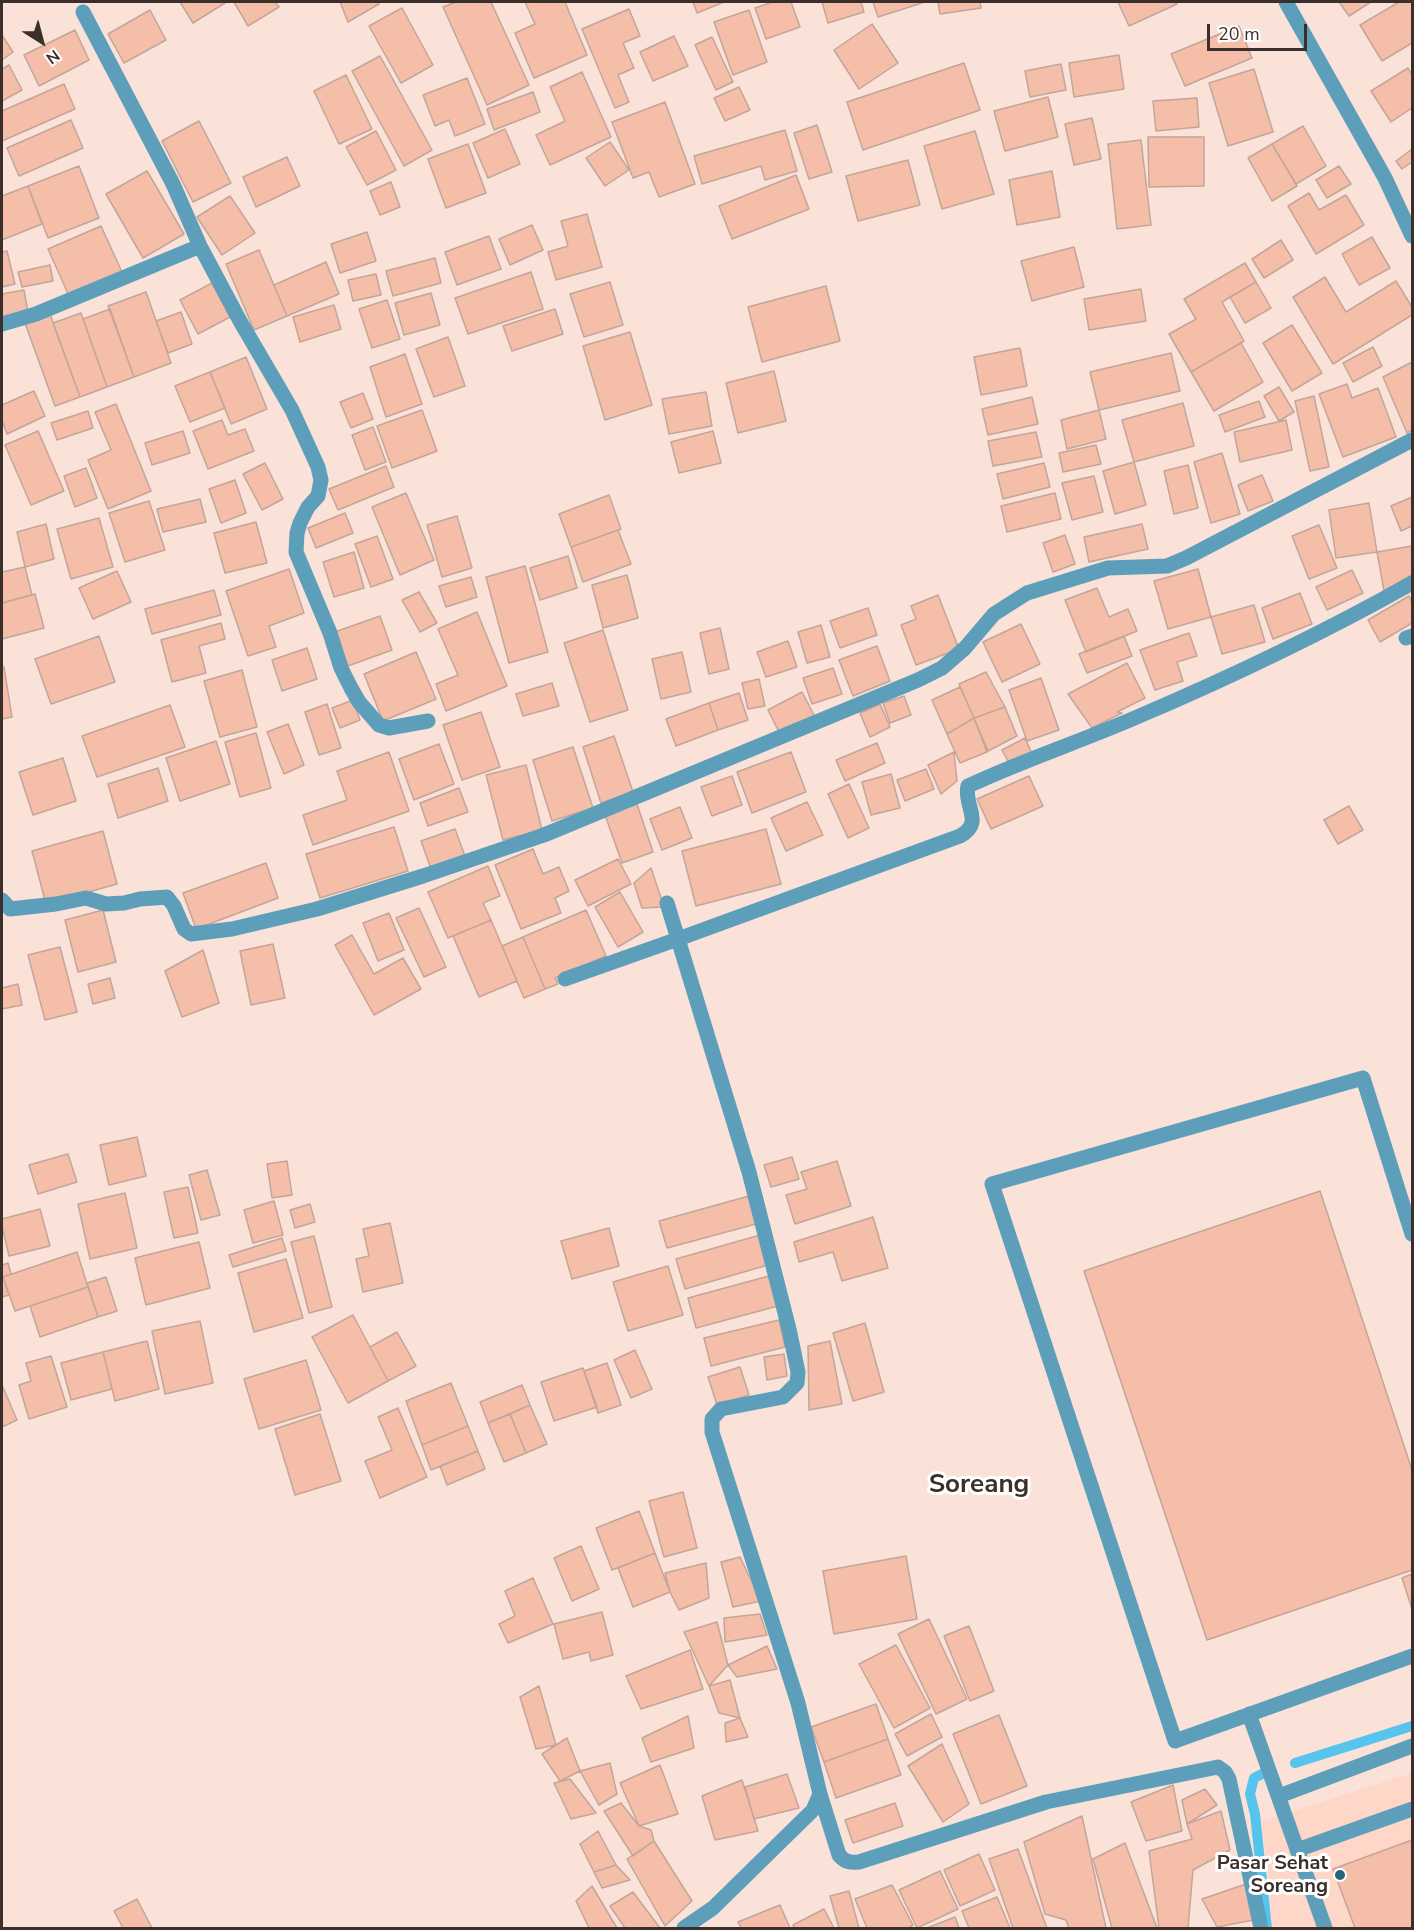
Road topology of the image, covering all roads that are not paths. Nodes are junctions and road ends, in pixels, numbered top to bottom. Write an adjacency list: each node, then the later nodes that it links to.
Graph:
1 (1286, 2): 3 (street)
2 (83, 12): 4 (street)
3 (1413, 236)
4 (200, 246): 5 (street); 8 (street)
5 (2, 324)
6 (1413, 440): 9 (street)
7 (1413, 583): 11 (street)
8 (428, 721)
9 (2, 900)
10 (667, 903): 11 (street)
11 (678, 939): 12 (street); 17 (street)
12 (565, 979)
13 (1413, 1234): 15 (street)
14 (1413, 1656): 15 (street)
15 (1249, 1714): 18 (street)
16 (1413, 1746): 18 (street)
17 (820, 1794): 21 (street); 22 (street)
18 (1279, 1796): 20 (street)
19 (1413, 1809): 20 (street)
20 (1297, 1850): 23 (street)
21 (684, 1929)
22 (1261, 1929)
23 (1324, 1929)

